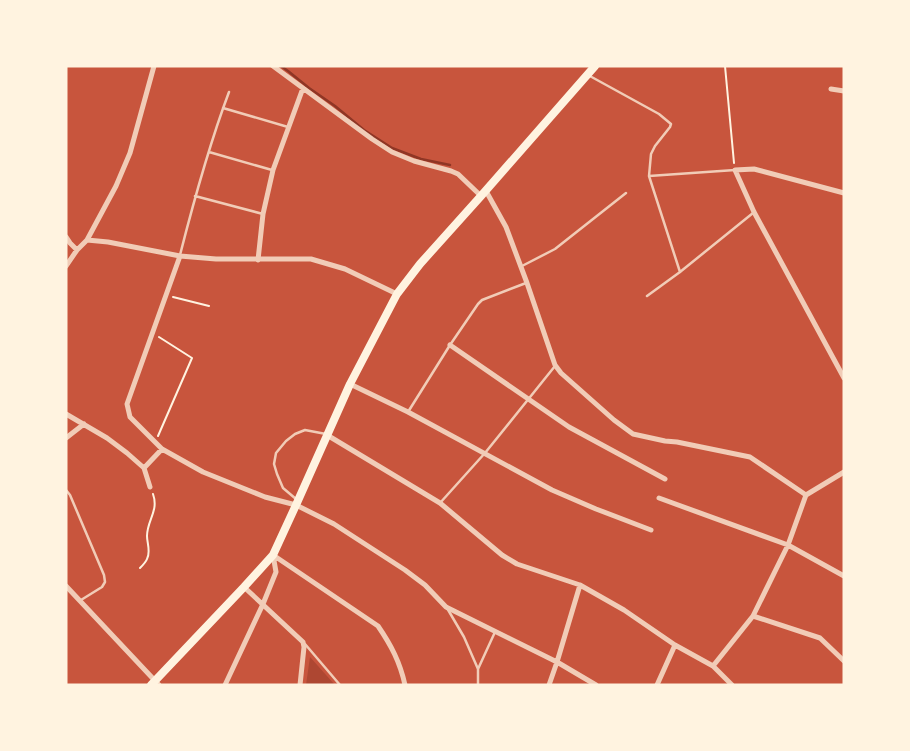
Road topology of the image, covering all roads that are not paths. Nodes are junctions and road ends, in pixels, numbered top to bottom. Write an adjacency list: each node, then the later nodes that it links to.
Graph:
1 (154, 66): 22 (street)
2 (273, 66): 5 (street)
3 (595, 66): 4 (main road)
4 (588, 75): 14 (lane); 15 (main road)
5 (303, 88): 10 (street); 15 (street)
6 (831, 89): 7 (street)
7 (844, 91)
8 (230, 92): 9 (lane)
9 (223, 108): 10 (lane); 11 (lane)
10 (288, 127): 12 (street)
11 (209, 152): 12 (lane); 18 (lane)
12 (273, 170): 20 (street)
13 (735, 170): 14 (lane); 16 (street); 19 (street)
14 (649, 176): 28 (lane)
15 (484, 193): 27 (street); 30 (main road)
16 (844, 193)
17 (626, 194): 27 (lane)
18 (195, 196): 20 (lane); 24 (lane)
19 (754, 212): 28 (lane); 34 (street)
20 (263, 214): 25 (street)
21 (66, 237): 23 (street)
22 (87, 240): 23 (street); 24 (street)
23 (77, 250): 26 (street)
24 (180, 256): 25 (street); 42 (street)
25 (258, 260): 30 (street)
26 (66, 266)
27 (521, 267): 29 (street)
28 (680, 272): 31 (lane)
29 (527, 283): 32 (lane); 33 (street)
30 (397, 294): 35 (main road)
31 (647, 296)
32 (450, 346): 36 (street); 37 (lane)
33 (555, 365): 36 (lane); 49 (street)
34 (844, 378)
35 (350, 384): 37 (street); 40 (main road)
36 (528, 398): 43 (lane); 46 (street)
37 (408, 412): 43 (street)
38 (66, 414): 39 (street)
39 (84, 424): 41 (street); 44 (street)
40 (327, 435): 51 (main road); 51 (lane); 52 (street)
41 (66, 438)
42 (162, 449): 44 (street); 51 (street)
43 (485, 453): 52 (lane); 53 (street)
44 (144, 468): 47 (street)
45 (844, 472): 49 (street)
46 (665, 479)
47 (150, 487)
48 (66, 490): 60 (lane)
49 (806, 495): 54 (street)
50 (659, 498): 54 (street)
51 (297, 503): 55 (main road); 62 (street)
52 (440, 503): 58 (street)
53 (651, 530)
54 (788, 545): 56 (street); 63 (street)
55 (273, 555): 59 (main road); 61 (street); 75 (street)
56 (844, 576)
57 (66, 586): 60 (street)
58 (580, 586): 66 (street); 67 (street)
59 (244, 587): 61 (street); 71 (main road)
60 (81, 600): 71 (street)
61 (263, 604): 65 (street); 72 (street)
62 (446, 607): 64 (street); 70 (lane)
63 (754, 616): 68 (street); 69 (street)
64 (495, 632): 67 (street); 70 (lane)
65 (303, 642): 73 (street); 74 (lane)
66 (675, 645): 69 (street); 79 (street)
67 (557, 662): 77 (street); 78 (street)
68 (844, 662)
69 (714, 666): 80 (street)
70 (478, 670): 76 (lane)
71 (155, 683)
72 (226, 685)
73 (300, 685)
74 (340, 685)
75 (405, 685)
76 (478, 685)
77 (549, 685)
78 (596, 685)
79 (657, 685)
80 (732, 685)

